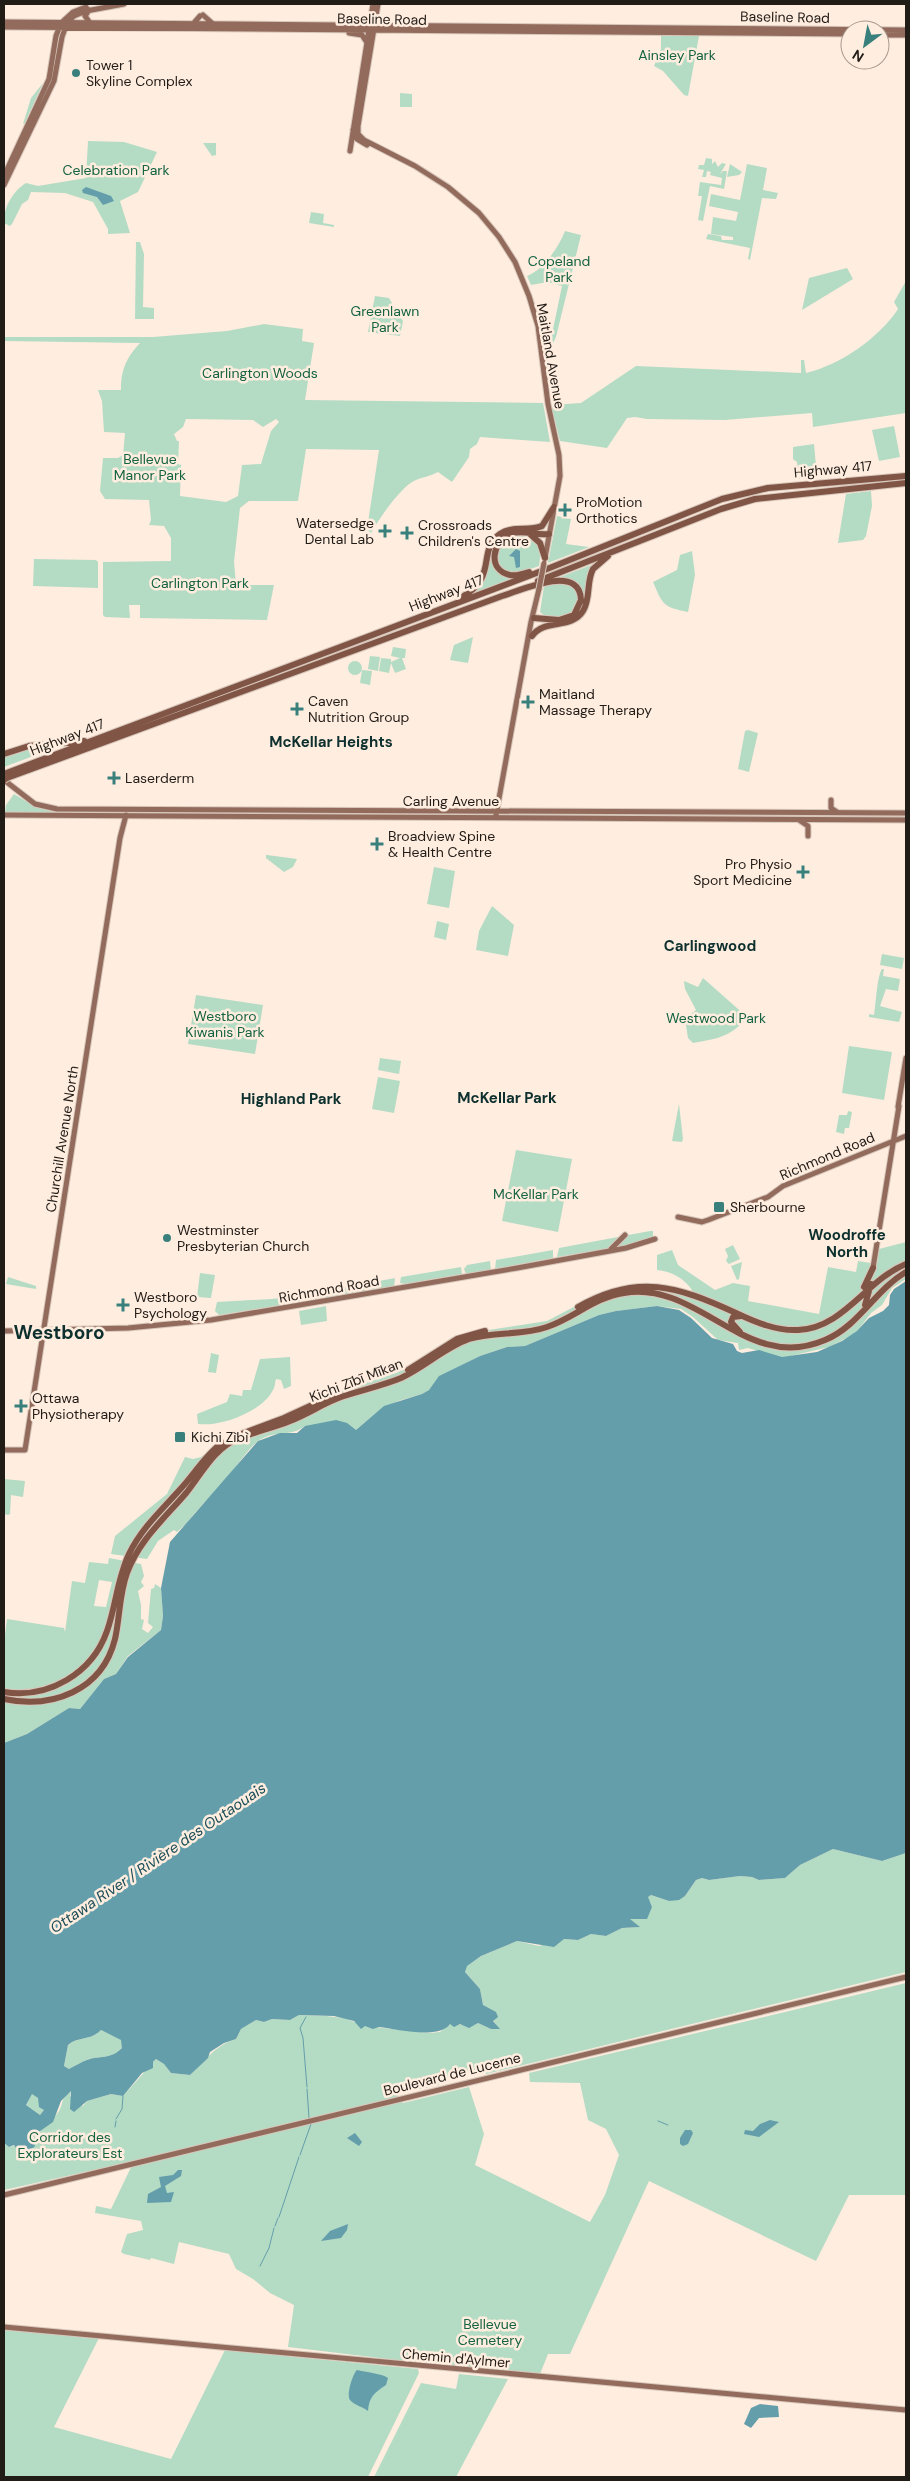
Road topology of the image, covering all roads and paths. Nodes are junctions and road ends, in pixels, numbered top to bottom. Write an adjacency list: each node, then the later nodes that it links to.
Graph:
1 (114, 4): 10 (main road)
2 (124, 4): 5 (main road)
3 (373, 4): 17 (main road)
4 (378, 4): 6 (main road)
5 (89, 10): 10 (main road); 13 (main road)
6 (376, 16): 12 (main road); 17 (main road)
7 (5, 24): 10 (main road, Baseline Road); 15 (main road, Baseline Road)
8 (193, 24): 9 (main road); 11 (main road, Baseline Road); 14 (main road, Baseline Road)
9 (220, 24): 11 (main road, Baseline Road); 16 (main road, Baseline Road)
10 (63, 25): 13 (main road, Baseline Road); 15 (main road, Baseline Road); 24 (main road); 26 (main road)
11 (201, 25): 14 (main road, Baseline Road); 16 (main road, Baseline Road)
12 (394, 25): 17 (main road, Baseline Road); 18 (main road, Baseline Road)
13 (88, 26): 14 (main road, Baseline Road); 26 (main road)
14 (164, 26)
15 (32, 27): 24 (main road)
16 (257, 27): 17 (main road, Baseline Road); 19 (main road, Baseline Road)
17 (371, 28): 18 (main road, Baseline Road); 19 (main road, Baseline Road); 25 (main road); 27 (main road)
18 (455, 28): 20 (main road, Baseline Road); 21 (main road, Baseline Road)
19 (327, 30): 25 (main road)
20 (906, 30)
21 (840, 34)
22 (890, 35): 23 (main road)
23 (906, 36)
24 (56, 39): 31 (main road)
25 (366, 41): 27 (main road)
26 (59, 56): 32 (main road)
27 (359, 101): 28 (main road)
28 (355, 128): 29 (main road); 29 (main road); 30 (main road, Maitland Avenue)
29 (361, 142): 30 (main road, Maitland Avenue)
30 (393, 154): 35 (main road, Maitland Avenue)
31 (4, 176)
32 (4, 185)
33 (906, 476): 39 (highway, Highway 417)
34 (906, 483): 38 (highway)
35 (554, 506): 36 (highway); 37 (main road, Maitland Avenue)
36 (522, 530): 37 (highway); 39 (highway); 39 (highway); 41 (highway)
37 (549, 534): 39 (main road, Maitland Avenue)
38 (638, 541): 40 (highway); 43 (highway)
39 (545, 563): 41 (highway, Highway 417); 42 (main road, Maitland Avenue, bridge)
40 (502, 596): 42 (highway); 46 (highway)
41 (446, 606): 46 (highway, Highway 417)
42 (534, 618): 43 (highway); 44 (main road, Maitland Avenue); 45 (main road, Maitland Avenue)
43 (561, 624): 44 (highway)
44 (532, 636): 45 (main road, Maitland Avenue)
45 (524, 667): 57 (main road, Maitland Avenue)
46 (265, 679): 47 (highway)
47 (257, 682): 48 (highway, Highway 417); 50 (highway)
48 (102, 737): 49 (highway); 50 (highway, Highway 417)
49 (4, 754)
50 (4, 778): 52 (main road, Carling Avenue)
51 (831, 800): 53 (main road)
52 (129, 813): 56 (main road, Carling Avenue); 57 (main road, Carling Avenue); 76 (main road, Churchill Avenue North)
53 (842, 813): 54 (main road, Carling Avenue); 57 (main road, Carling Avenue)
54 (854, 813): 55 (main road, Carling Avenue); 59 (main road)
55 (906, 813)
56 (4, 815)
57 (496, 815): 58 (main road, Carling Avenue)
58 (797, 819): 59 (main road, Carling Avenue); 61 (main road)
59 (839, 820): 60 (main road, Carling Avenue)
60 (906, 820)
61 (808, 836)
62 (906, 1058): 63 (main road)
63 (894, 1136): 64 (main road, Richmond Road); 65 (main road, Richmond Road); 70 (main road)
64 (906, 1136)
65 (678, 1217)
66 (625, 1234): 68 (main road)
67 (655, 1239): 68 (main road, Richmond Road)
68 (608, 1251): 76 (main road, Richmond Road)
69 (904, 1264): 70 (highway); 72 (highway, Kichi Zībī Mīkan)
70 (873, 1268): 72 (highway); 74 (highway)
71 (906, 1272): 75 (highway, Kichi Zībī Mīkan)
72 (871, 1285): 74 (highway, Kichi Zībī Mīkan); 75 (highway)
73 (742, 1316): 74 (highway, Kichi Zībī Mīkan); 78 (highway); 80 (highway, Kichi Zībī Mīkan)
74 (836, 1316)
75 (854, 1320): 78 (highway, Kichi Zībī Mīkan)
76 (42, 1330): 77 (main road, Richmond Road); 79 (main road, Churchill Avenue North)
77 (4, 1331)
78 (744, 1336): 80 (highway, Kichi Zībī Mīkan)
79 (4, 1450)
80 (130, 1559): 81 (highway, Kichi Zībī Mīkan); 82 (highway, Kichi Zībī Mīkan)
81 (4, 1692)
82 (4, 1699)
83 (906, 1977): 84 (main road, Boulevard de Lucerne)
84 (4, 2195)
85 (4, 2327): 86 (main road, Chemin d'Aylmer)
86 (906, 2410)

